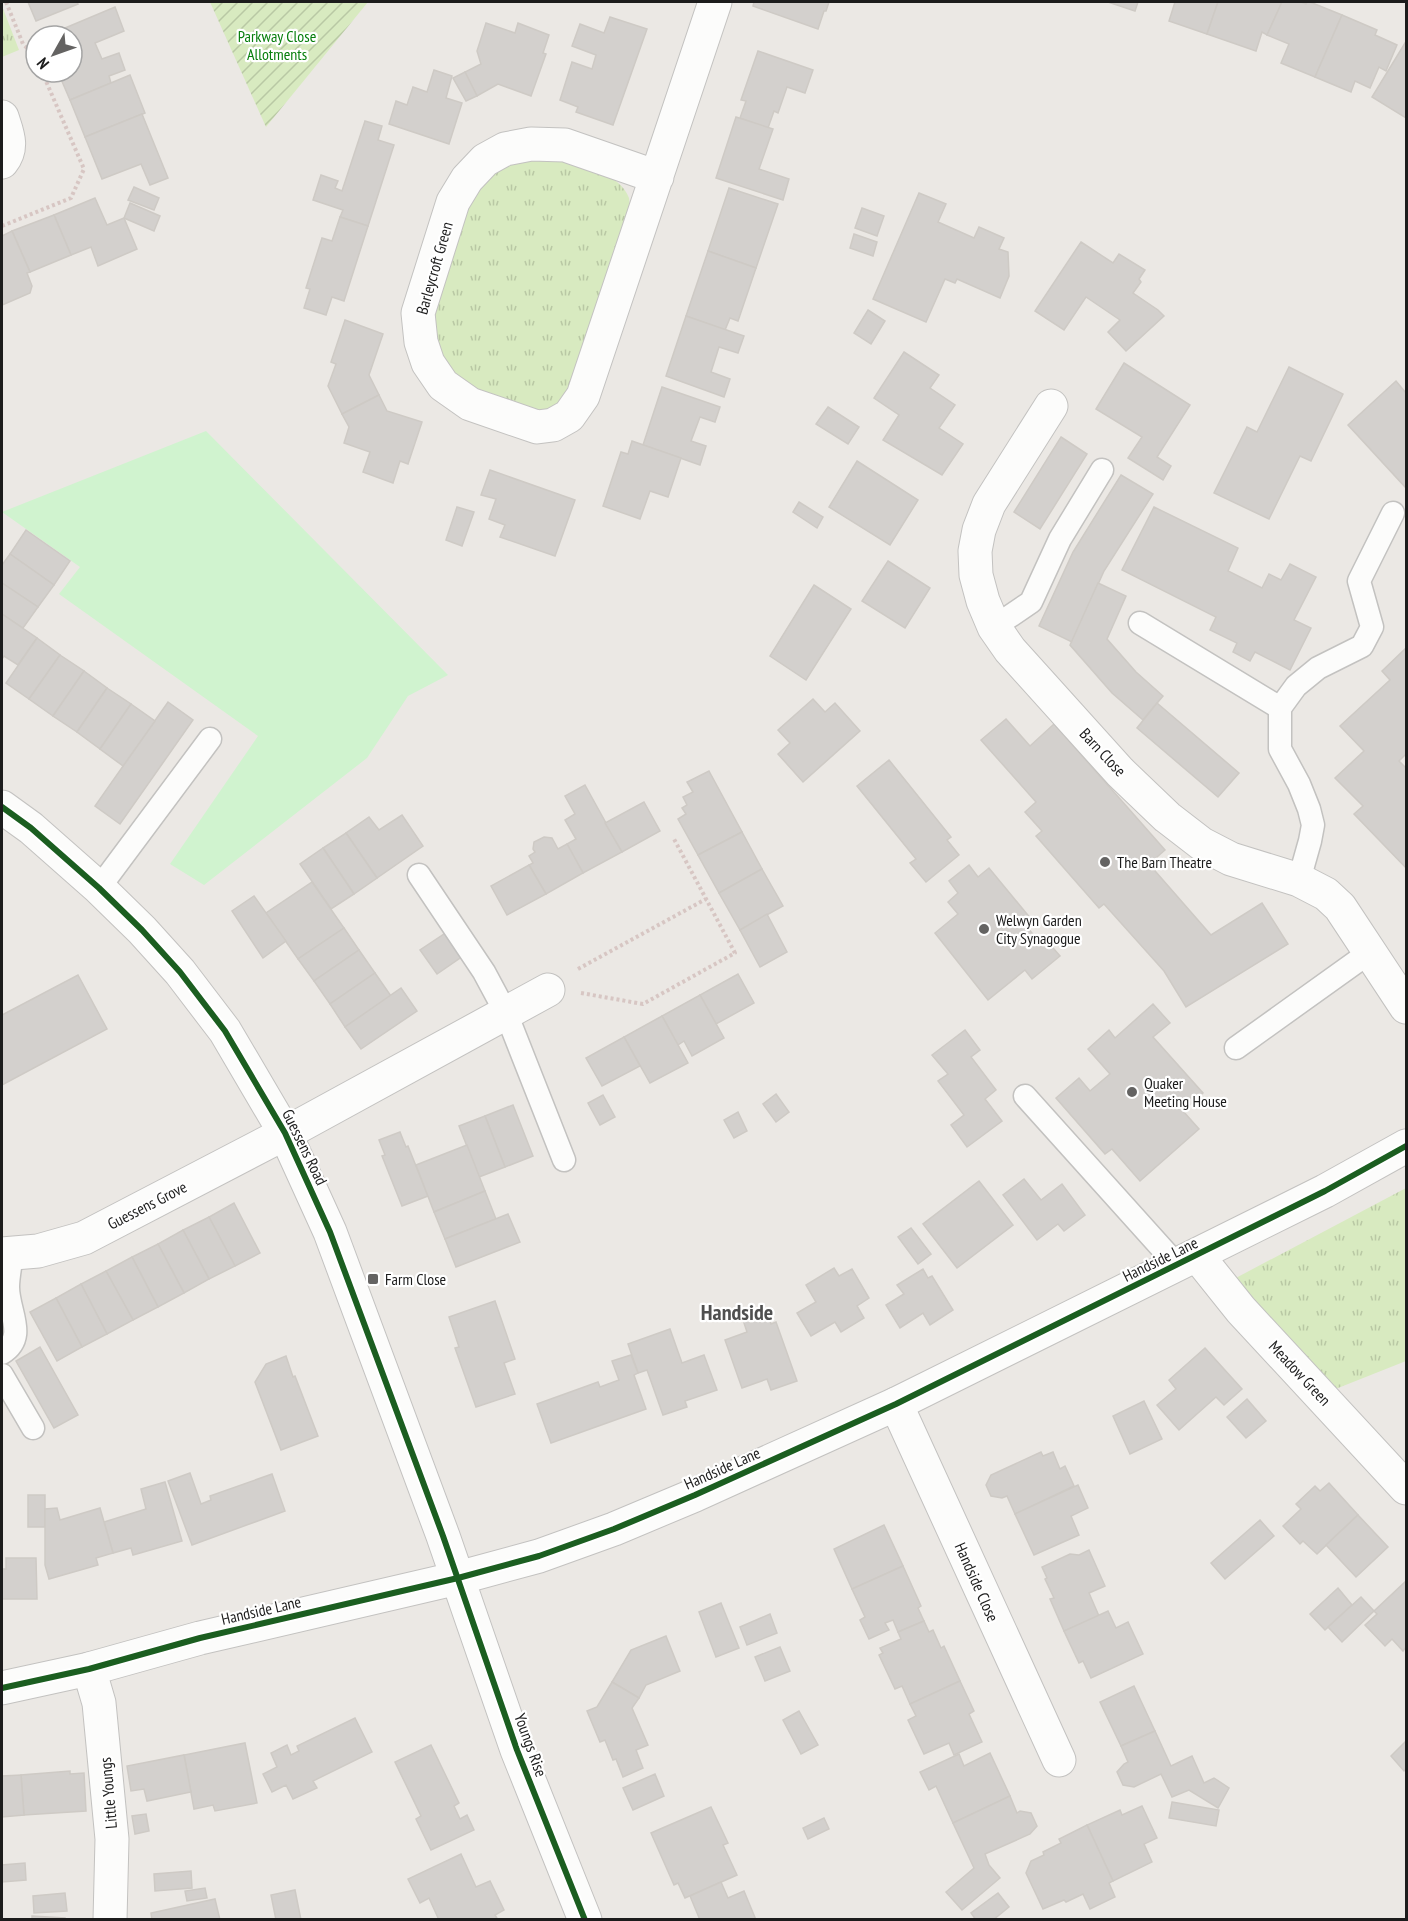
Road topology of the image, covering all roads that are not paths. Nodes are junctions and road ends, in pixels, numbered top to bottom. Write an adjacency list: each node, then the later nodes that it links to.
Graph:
1 (715, 2): 4 (street, Barleycroft Green)
2 (2, 117): 3 (street)
3 (2, 162)
4 (657, 177): 4 (street, Barleycroft Green)
5 (1051, 406): 9 (street, Barn Close)
6 (1102, 470): 9 (lane)
7 (1392, 513): 10 (lane)
8 (1140, 623): 10 (lane)
9 (994, 627): 14 (street, Barn Close)
10 (1280, 708): 14 (lane)
11 (210, 739): 15 (lane)
12 (2, 807): 15 (street, Guessens Road)
13 (419, 875): 19 (lane)
14 (1299, 880): 16 (street, Barn Close)
15 (99, 888): 22 (street, Guessens Road)
16 (1370, 952): 18 (street, Barn Close); 20 (lane)
17 (548, 990): 19 (street)
18 (1407, 1007)
19 (506, 1013): 22 (street); 24 (lane)
20 (1236, 1048)
21 (1025, 1096): 26 (lane)
22 (285, 1133): 25 (street, Guessens Grove); 32 (street, Guessens Road)
23 (1407, 1146): 26 (street, Handside Lane)
24 (564, 1161)
25 (7, 1254): 27 (lane)
26 (1187, 1260): 29 (street, Handside Lane); 31 (street, Meadow Green)
27 (2, 1353)
28 (2, 1375): 30 (lane)
29 (896, 1404): 32 (street, Handside Lane); 35 (street, Handside Close)
30 (33, 1428)
31 (1407, 1488)
32 (458, 1578): 33 (street, Handside Lane); 37 (street, Youngs Rise)
33 (88, 1669): 34 (street, Handside Lane); 36 (street, Little Youngs)
34 (2, 1688)
35 (1059, 1760)
36 (110, 1920)
37 (585, 1920)

